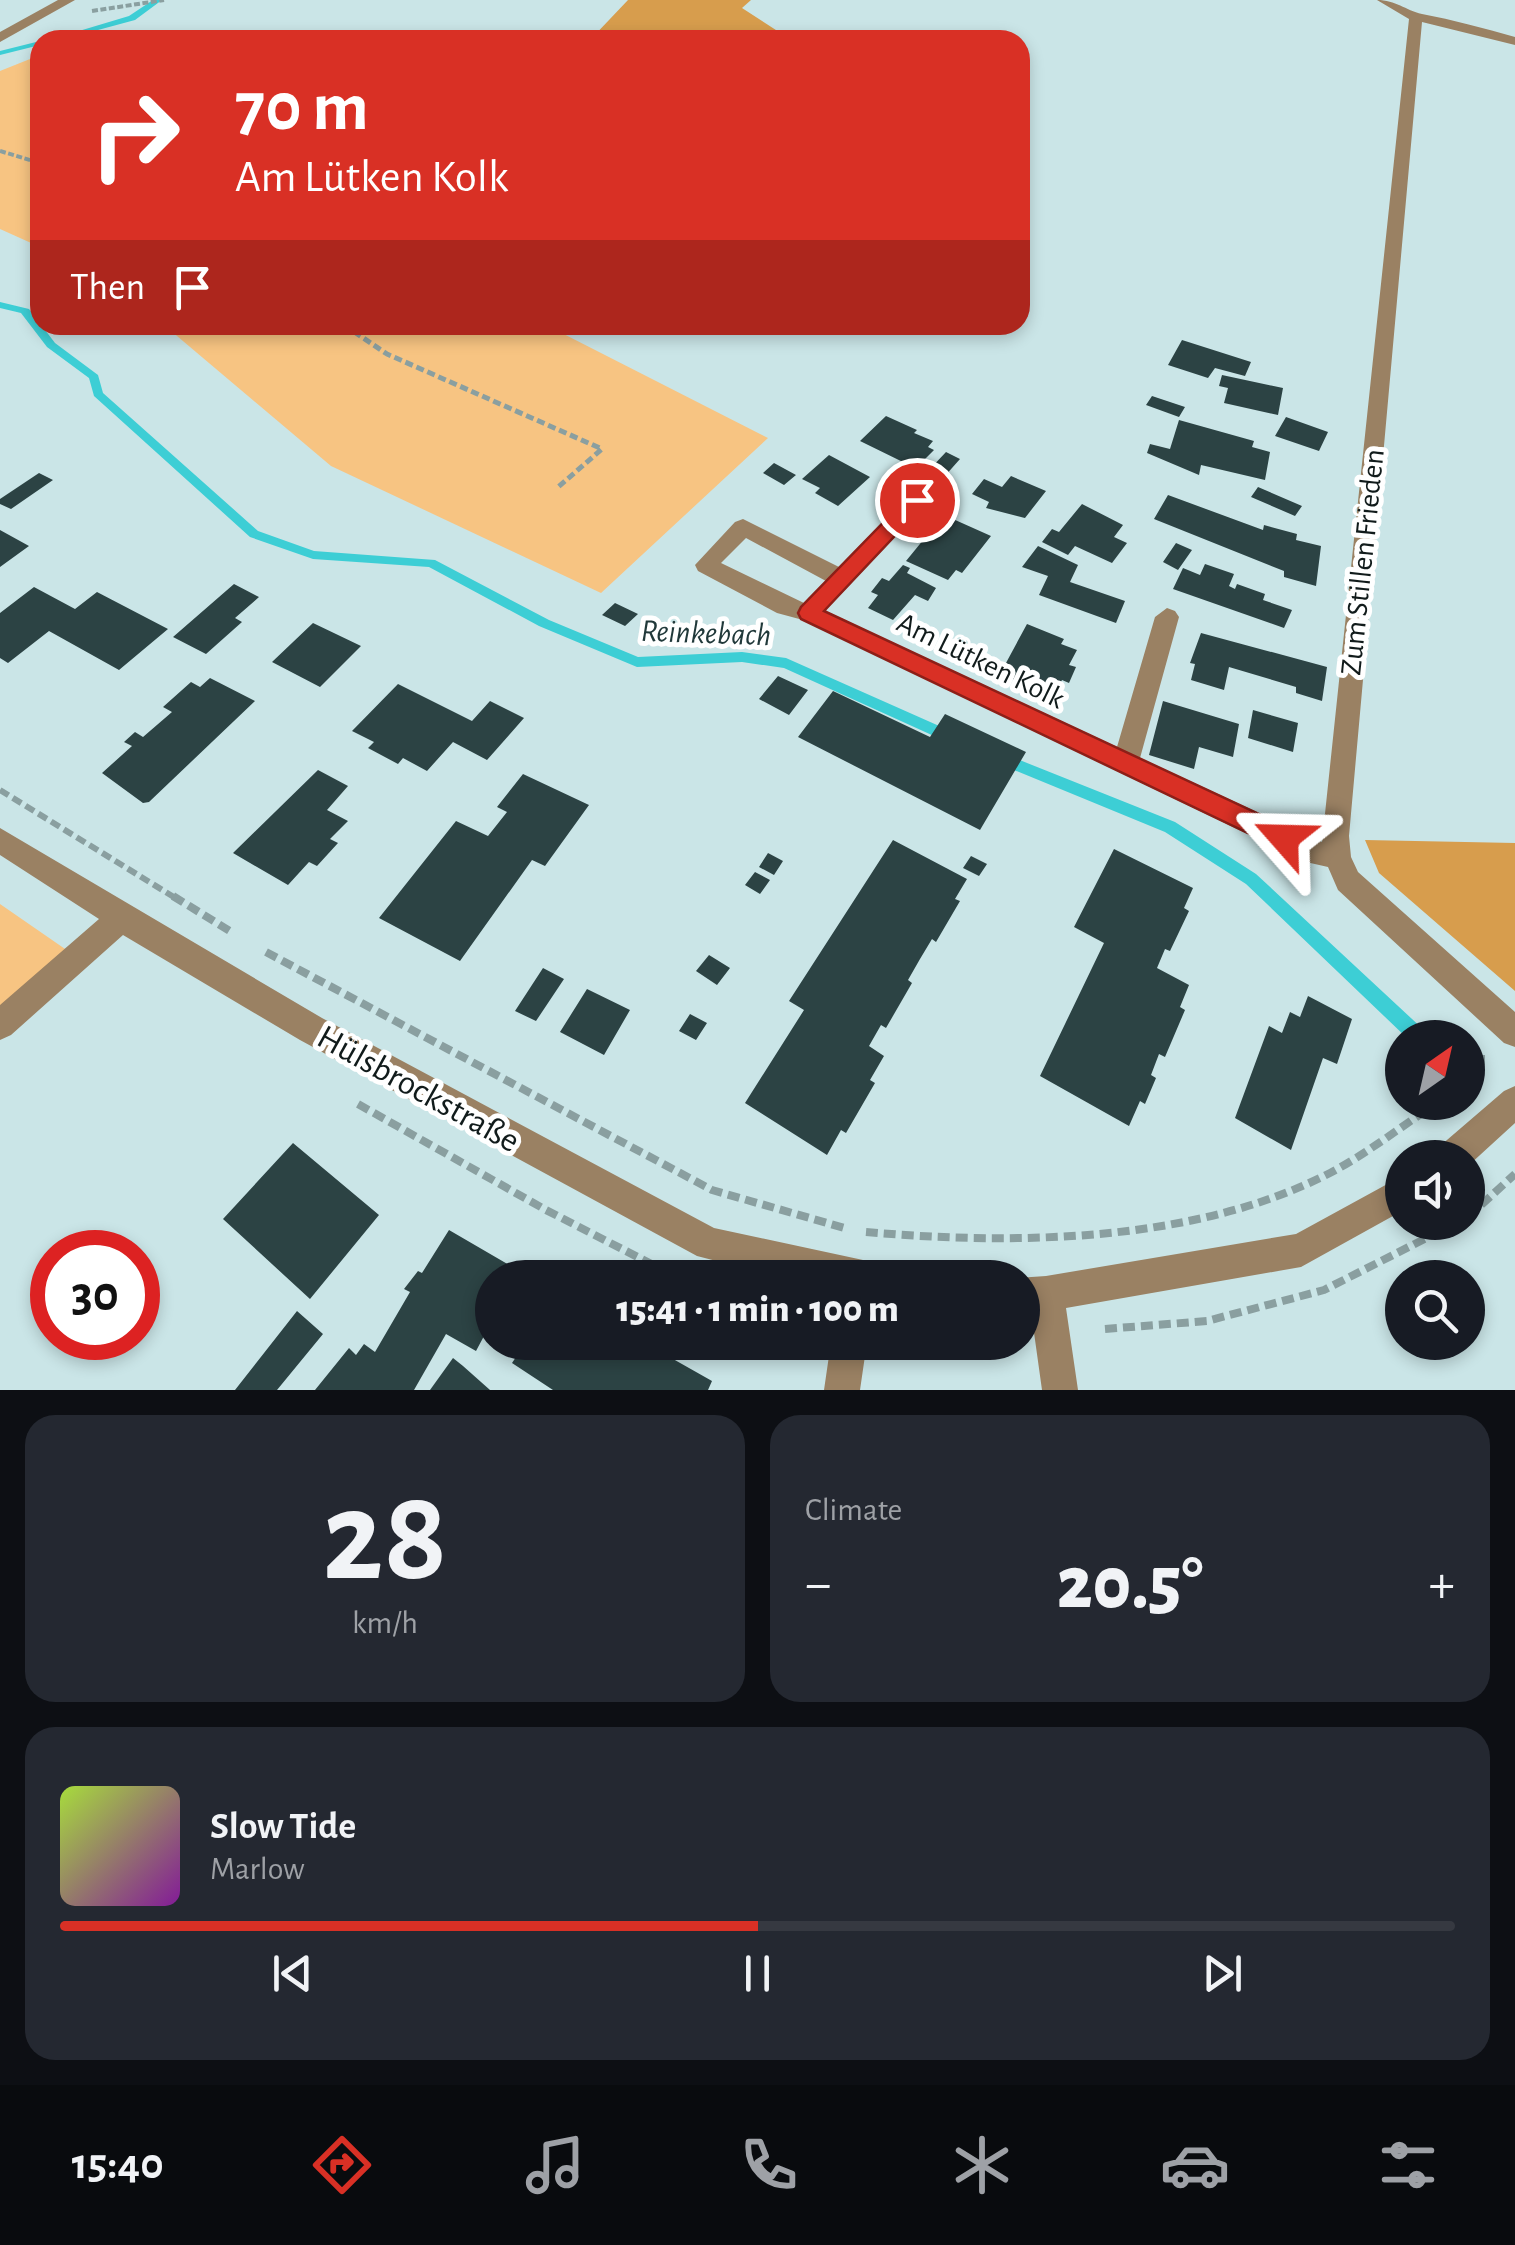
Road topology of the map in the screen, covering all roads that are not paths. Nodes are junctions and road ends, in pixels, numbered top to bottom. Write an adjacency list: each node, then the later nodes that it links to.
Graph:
1 (68, 0): 4 (street)
2 (1384, 0): 3 (street)
3 (1416, 17): 5 (street); 12 (street, Zum Stillen Frieden)
4 (0, 38)
5 (1515, 41)
6 (917, 500): 7 (street)
7 (842, 579): 8 (street); 8 (street, Am Lütken Kolk)
8 (809, 613): 10 (street, Am Lütken Kolk)
9 (1167, 617): 10 (street)
10 (1125, 765): 12 (street, Am Lütken Kolk)
11 (0, 840): 13 (street, Hülsbrockstraße)
12 (1337, 857): 15 (street)
13 (121, 918): 14 (street); 19 (street, Hülsbrockstraße)
14 (0, 1025)
15 (1515, 1032)
16 (1515, 1102): 17 (street)
17 (1472, 1140)
18 (1385, 1203): 20 (street)
19 (781, 1260)
20 (1040, 1293)
21 (1040, 1316): 24 (street)
22 (846, 1360): 23 (street)
23 (842, 1390)
24 (1060, 1390)

